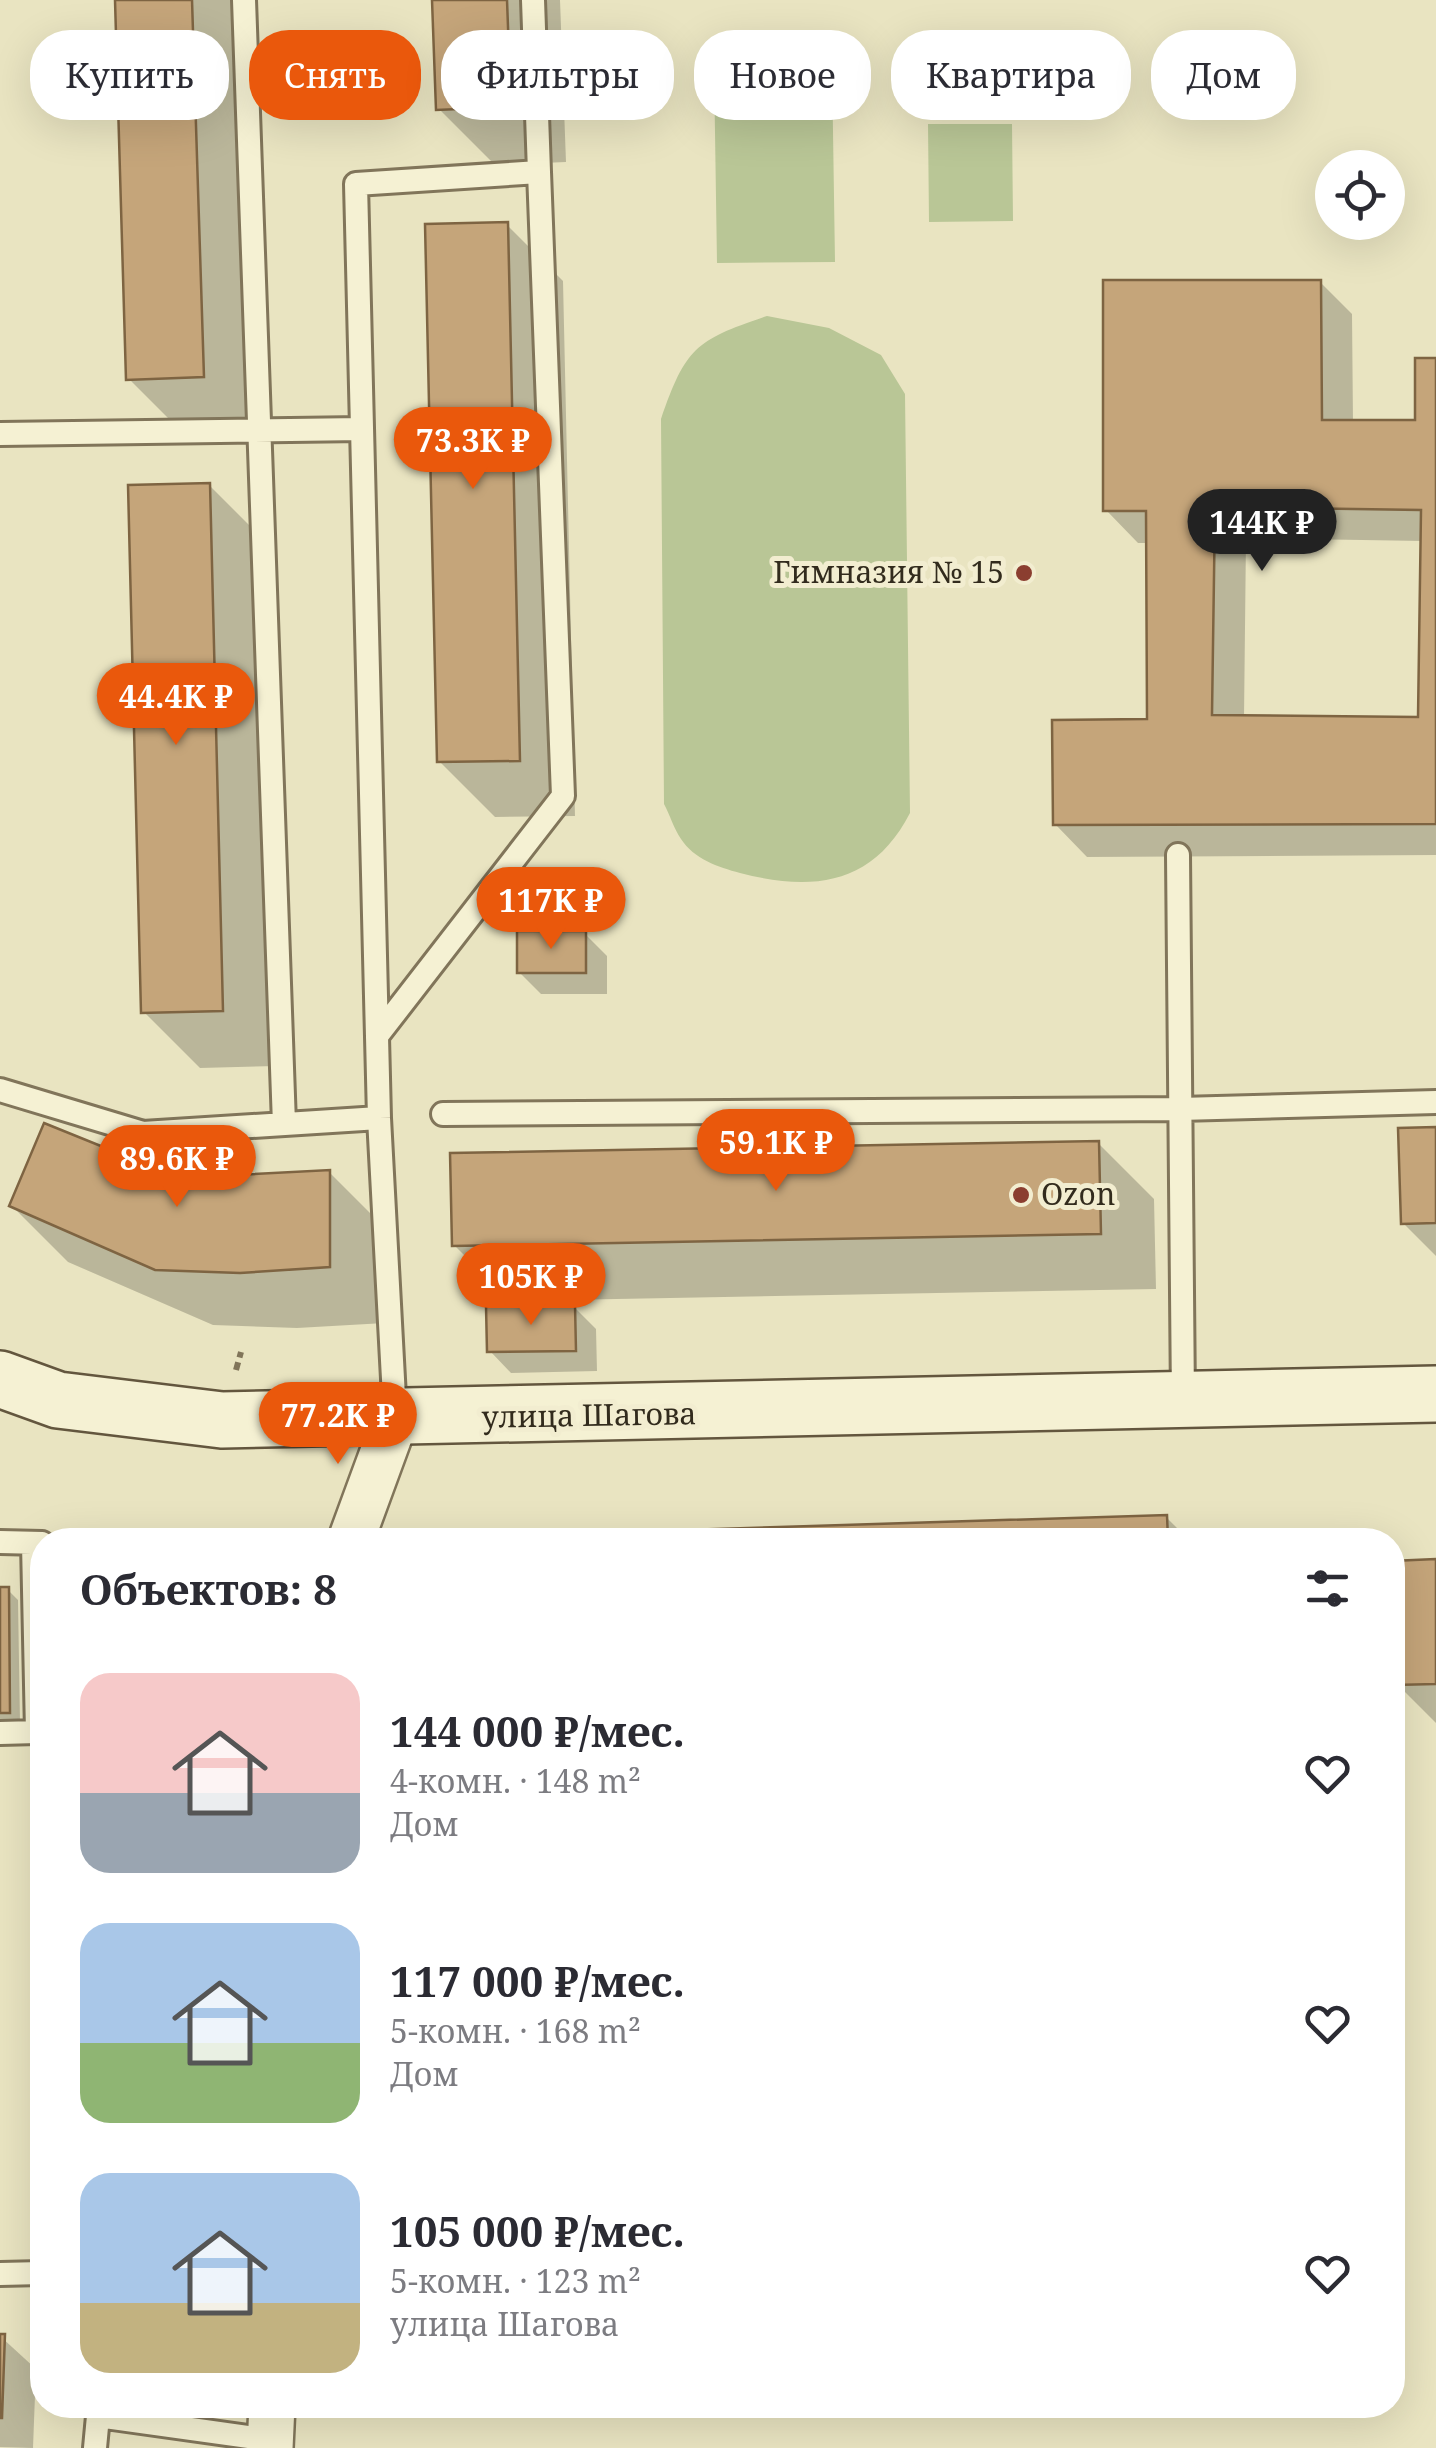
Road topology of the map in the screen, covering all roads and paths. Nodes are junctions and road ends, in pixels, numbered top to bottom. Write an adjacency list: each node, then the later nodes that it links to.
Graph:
1 (244, 0): 5 (lane)
2 (533, 0): 3 (lane)
3 (540, 172): 4 (lane); 8 (lane)
4 (362, 429): 5 (lane); 8 (lane)
5 (259, 430): 6 (lane); 14 (lane)
6 (0, 434)
7 (1178, 855): 11 (lane)
8 (377, 1036): 13 (lane)
9 (0, 1090): 14 (lane)
10 (1436, 1102): 11 (lane)
11 (1180, 1109): 12 (lane); 17 (lane)
12 (443, 1114)
13 (379, 1118): 14 (lane); 18 (lane)
14 (284, 1124)
15 (0, 1379): 18 (main road, улица Шагова)
16 (1436, 1394): 17 (main road, улица Шагова)
17 (1183, 1401): 18 (main road, улица Шагова)
18 (395, 1420): 19 (street)
19 (355, 1528)
20 (0, 1542): 21 (lane)
21 (30, 1542)
22 (0, 1733): 23 (lane)
23 (30, 1734)
24 (0, 2274): 25 (lane)
25 (30, 2274)
26 (98, 2418): 29 (lane)
27 (121, 2418): 28 (lane)
28 (271, 2431)
29 (95, 2448)

